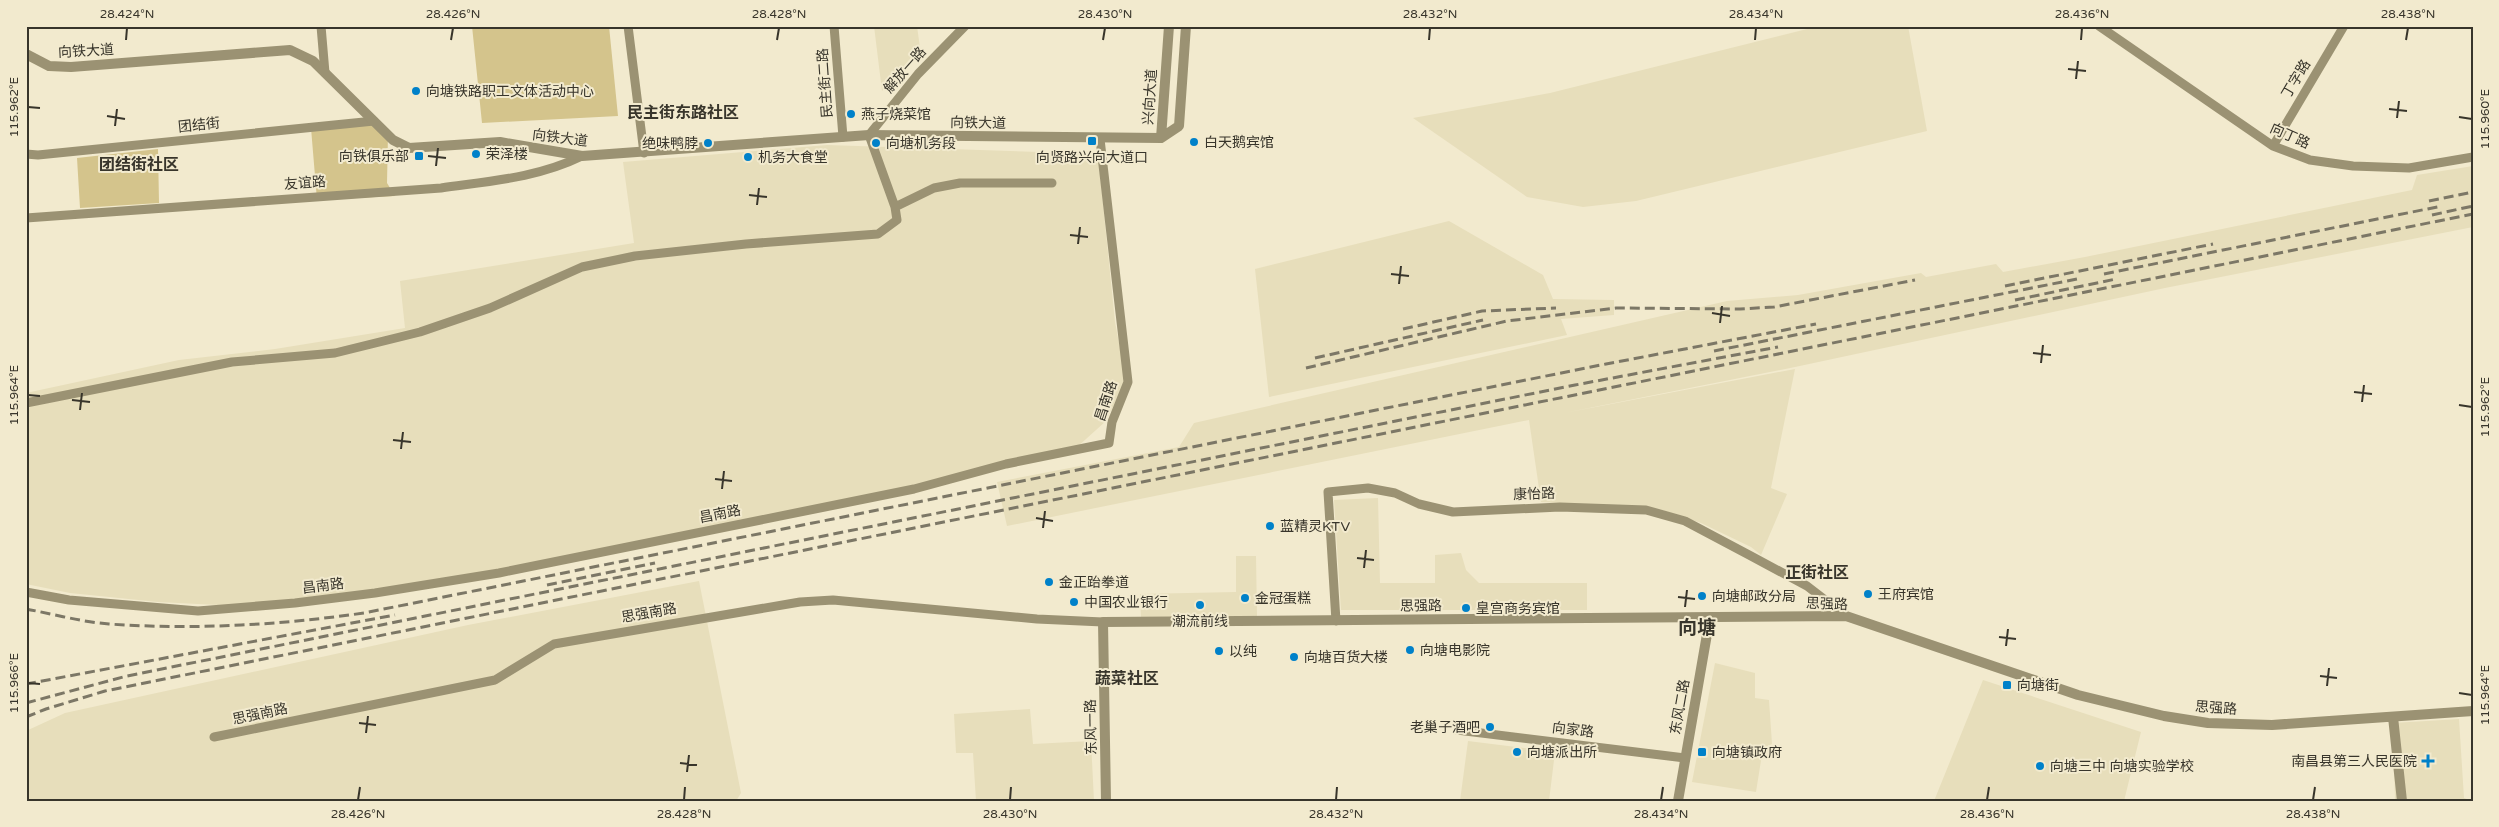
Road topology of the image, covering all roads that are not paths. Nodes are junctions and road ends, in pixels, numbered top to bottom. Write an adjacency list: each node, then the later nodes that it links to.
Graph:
1 (321, 26): 10 (street)
2 (628, 26): 18 (street)
3 (834, 26): 13 (street, 民主街二路)
4 (965, 26): 12 (street, 解放一路)
5 (1169, 26): 14 (street, 兴向大道)
6 (1186, 26): 14 (street, 兴向大道)
7 (2099, 26): 16 (street, 向丁路)
8 (2344, 26): 16 (street, 丁字路)
9 (26, 54): 10 (street, 向铁大道)
10 (325, 73): 11 (street, 向铁大道)
11 (374, 121): 17 (street, 团结街); 19 (street, 向铁大道)
12 (869, 135): 13 (street, 向铁大道); 15 (street, 向铁大道); 22 (street)
13 (843, 138): 18 (street, 向铁大道)
14 (1161, 138): 15 (street, 向铁大道)
15 (1100, 139): 25 (street, 昌南路)
16 (2273, 146): 20 (street, 向丁路)
17 (26, 154)
18 (644, 154): 19 (street, 向铁大道)
19 (582, 156): 23 (street, 友谊路)
20 (2473, 156)
21 (1052, 183): 22 (street)
22 (895, 207): 24 (street)
23 (26, 218)
24 (26, 403)
25 (26, 592)
26 (1846, 616): 27 (street, 思强路); 28 (street, 康怡路); 31 (street, 思强路)
27 (1710, 617): 28 (street, 思强路); 34 (street, 东风二路)
28 (1336, 621): 29 (street, 思强路)
29 (1103, 622): 33 (street, 思强南路); 35 (street, 东风一路)
30 (2473, 711): 31 (street, 思强路)
31 (2393, 717): 37 (street)
32 (1457, 730): 34 (street, 向家路)
33 (214, 737)
34 (1685, 758): 36 (street, 东风二路)
35 (1106, 801)
36 (1678, 801)
37 (2402, 801)

